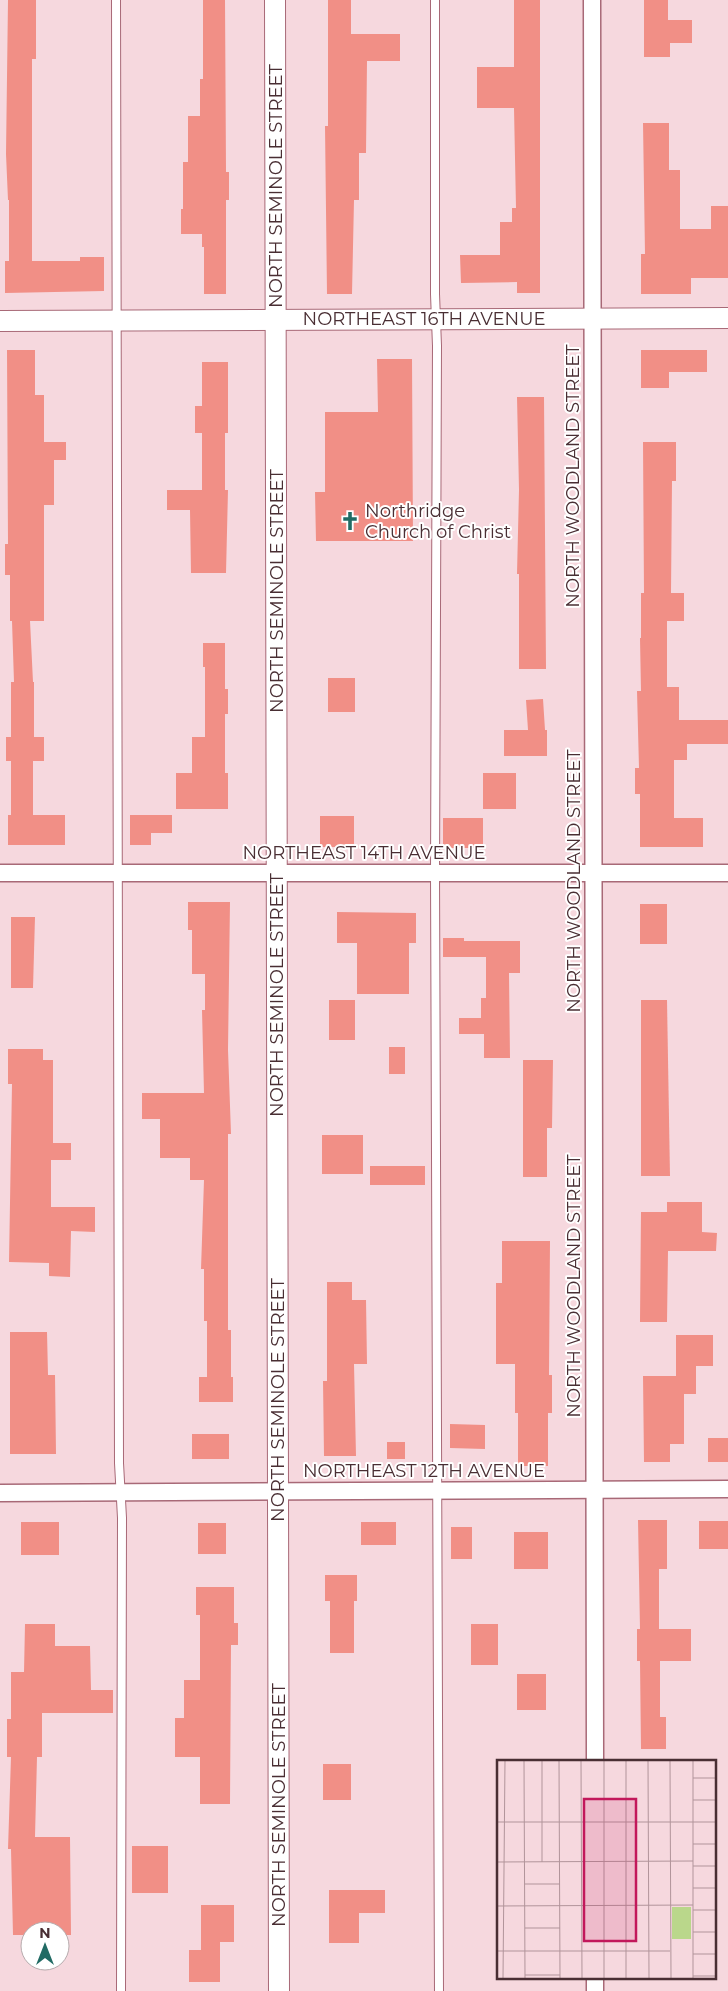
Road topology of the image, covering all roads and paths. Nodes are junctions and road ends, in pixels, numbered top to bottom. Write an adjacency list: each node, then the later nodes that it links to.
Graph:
1 (116, 0): 6 (lane)
2 (275, 0): 7 (street, NORTH SEMINOLE STREET)
3 (435, 0): 8 (lane)
4 (592, 0): 9 (street, NORTH WOODLAND STREET)
5 (728, 318): 9 (street, NORTHEAST 16TH AVENUE)
6 (116, 319): 7 (street, NORTHEAST 16TH AVENUE); 10 (street, NORTHEAST 16TH AVENUE); 13 (lane)
7 (276, 319): 8 (street, NORTHEAST 16TH AVENUE); 16 (street, NORTH SEMINOLE STREET)
8 (437, 319): 9 (street, NORTHEAST 16TH AVENUE); 11 (lane)
9 (593, 319): 12 (street, NORTH WOODLAND STREET)
10 (0, 321)
11 (435, 872): 12 (street, NORTHEAST 14TH AVENUE); 16 (street, NORTHEAST 14TH AVENUE); 18 (lane)
12 (594, 872): 14 (street, NORTHEAST 14TH AVENUE); 19 (street, NORTH WOODLAND STREET)
13 (118, 873): 15 (street, NORTHEAST 14TH AVENUE); 16 (street, NORTHEAST 14TH AVENUE); 20 (lane)
14 (728, 873)
15 (0, 874)
16 (277, 874): 21 (street, NORTH SEMINOLE STREET)
17 (728, 1489): 19 (street, NORTHEAST 12TH AVENUE)
18 (438, 1490): 19 (street, NORTHEAST 12TH AVENUE); 21 (street, NORTHEAST 12TH AVENUE); 27 (lane)
19 (594, 1490): 23 (street, NORTH WOODLAND STREET)
20 (121, 1492): 21 (street, NORTHEAST 12TH AVENUE); 22 (street, NORTHEAST 12TH AVENUE); 25 (lane)
21 (278, 1492): 26 (street, NORTH SEMINOLE STREET)
22 (0, 1493)
23 (595, 1760)
24 (595, 1978): 28 (street)
25 (121, 1991)
26 (279, 1991)
27 (439, 1991)
28 (595, 1991)

